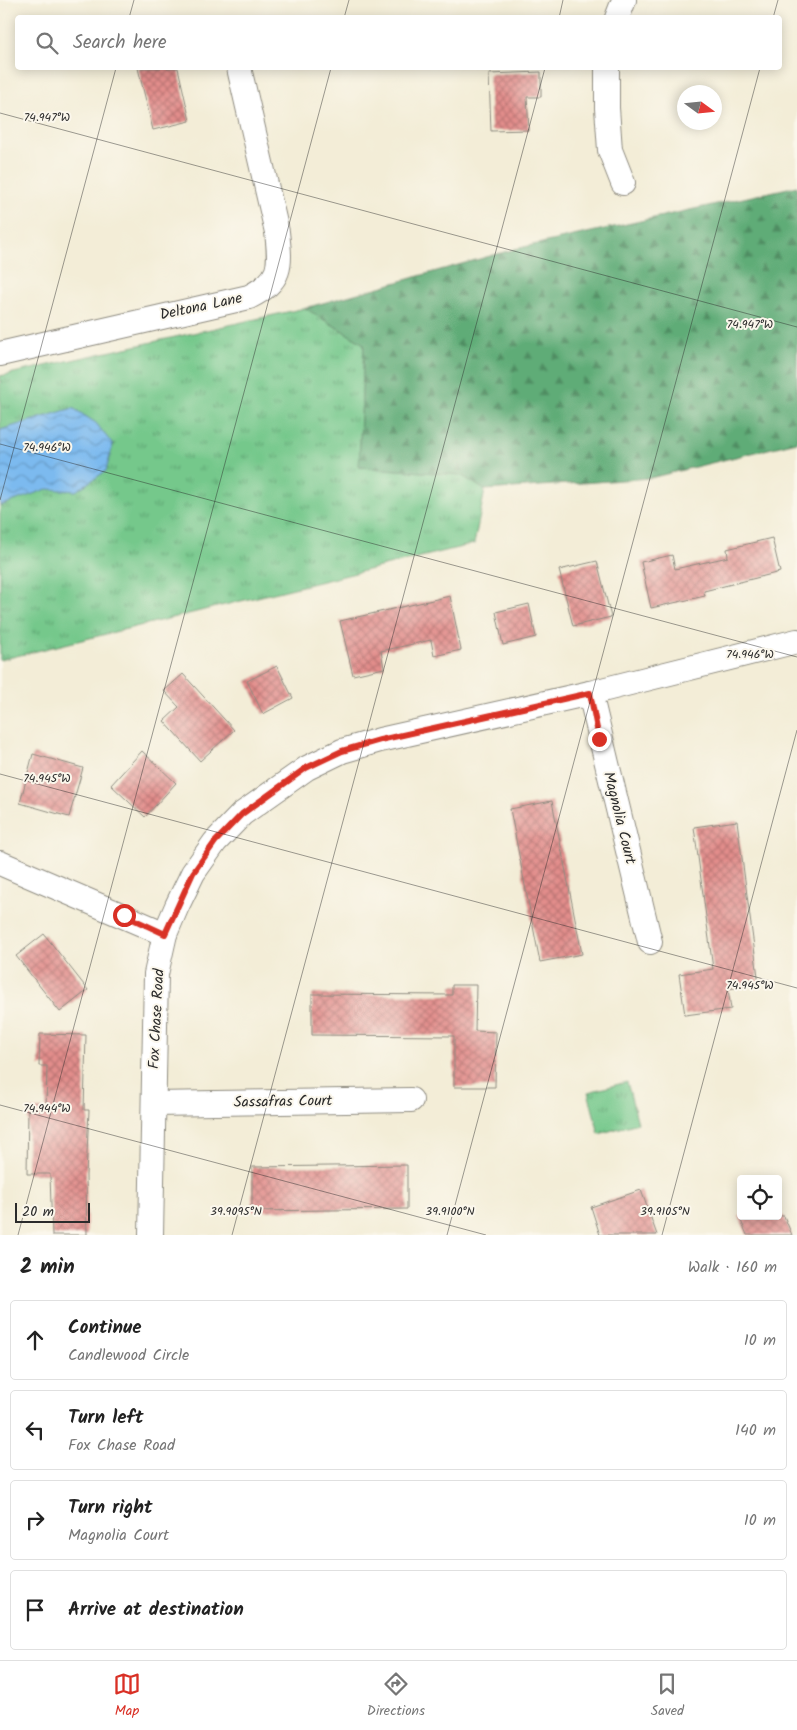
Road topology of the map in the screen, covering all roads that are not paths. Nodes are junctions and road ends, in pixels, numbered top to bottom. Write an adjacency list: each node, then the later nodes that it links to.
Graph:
1 (624, 0): 2 (street)
2 (618, 15)
3 (239, 70): 6 (street, Deltona Lane)
4 (607, 70): 5 (street)
5 (623, 183)
6 (0, 354)
7 (797, 641): 8 (street, Fox Chase Road)
8 (590, 693): 10 (street, Fox Chase Road); 11 (street, Magnolia Court)
9 (0, 863): 10 (street)
10 (165, 934): 13 (street, Fox Chase Road)
11 (650, 942)
12 (411, 1100): 13 (street, Sassafras Court)
13 (154, 1104): 14 (street, Fox Chase Road)
14 (151, 1235)

